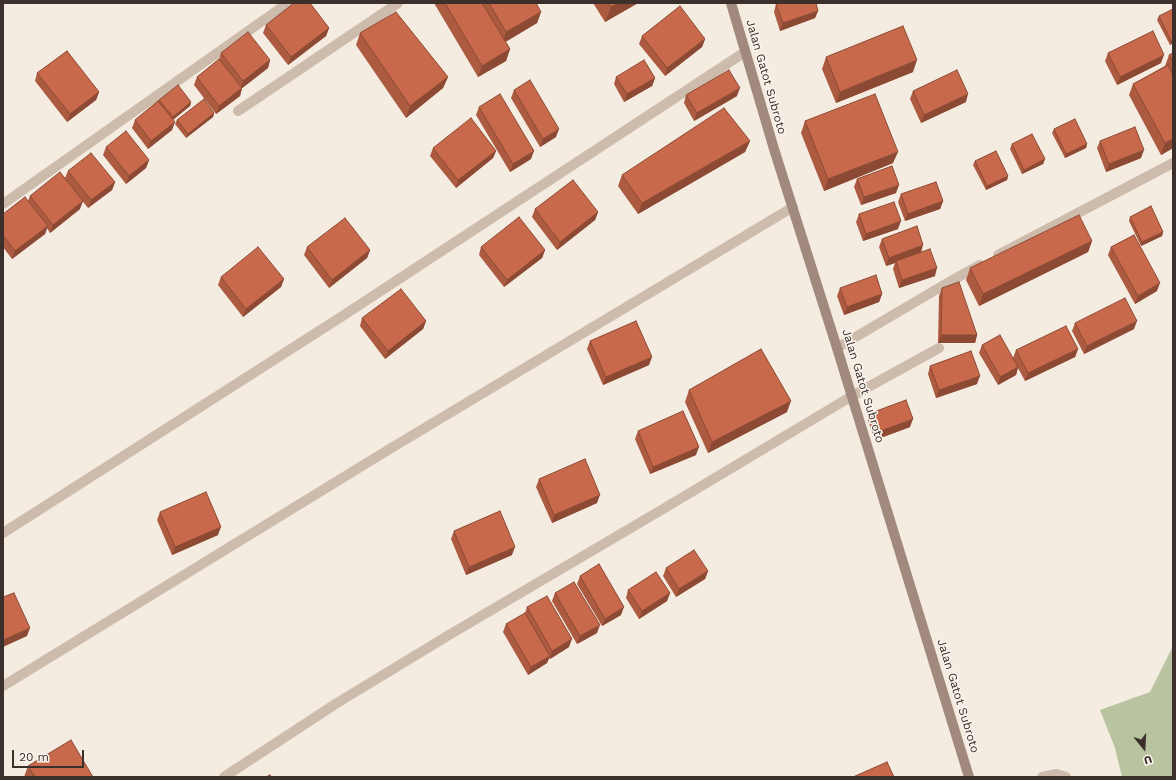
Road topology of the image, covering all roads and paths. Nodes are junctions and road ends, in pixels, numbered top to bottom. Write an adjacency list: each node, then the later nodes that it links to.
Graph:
1 (288, 3): 7 (street)
2 (398, 3): 5 (street)
3 (731, 3): 4 (street, Jalan Gatot Subroto)
4 (745, 52): 8 (street, Jalan Gatot Subroto); 12 (street)
5 (238, 111)
6 (1173, 163): 9 (street)
7 (3, 204)
8 (792, 207): 9 (street, Jalan Gatot Subroto); 13 (street)
9 (837, 348): 11 (street, Jalan Gatot Subroto)
10 (939, 348): 11 (street)
11 (852, 396): 14 (street); 15 (street, Jalan Gatot Subroto)
12 (3, 533)
13 (3, 686)
14 (224, 777)
15 (969, 777)
16 (1042, 777): 17 (street)
17 (1066, 777)

